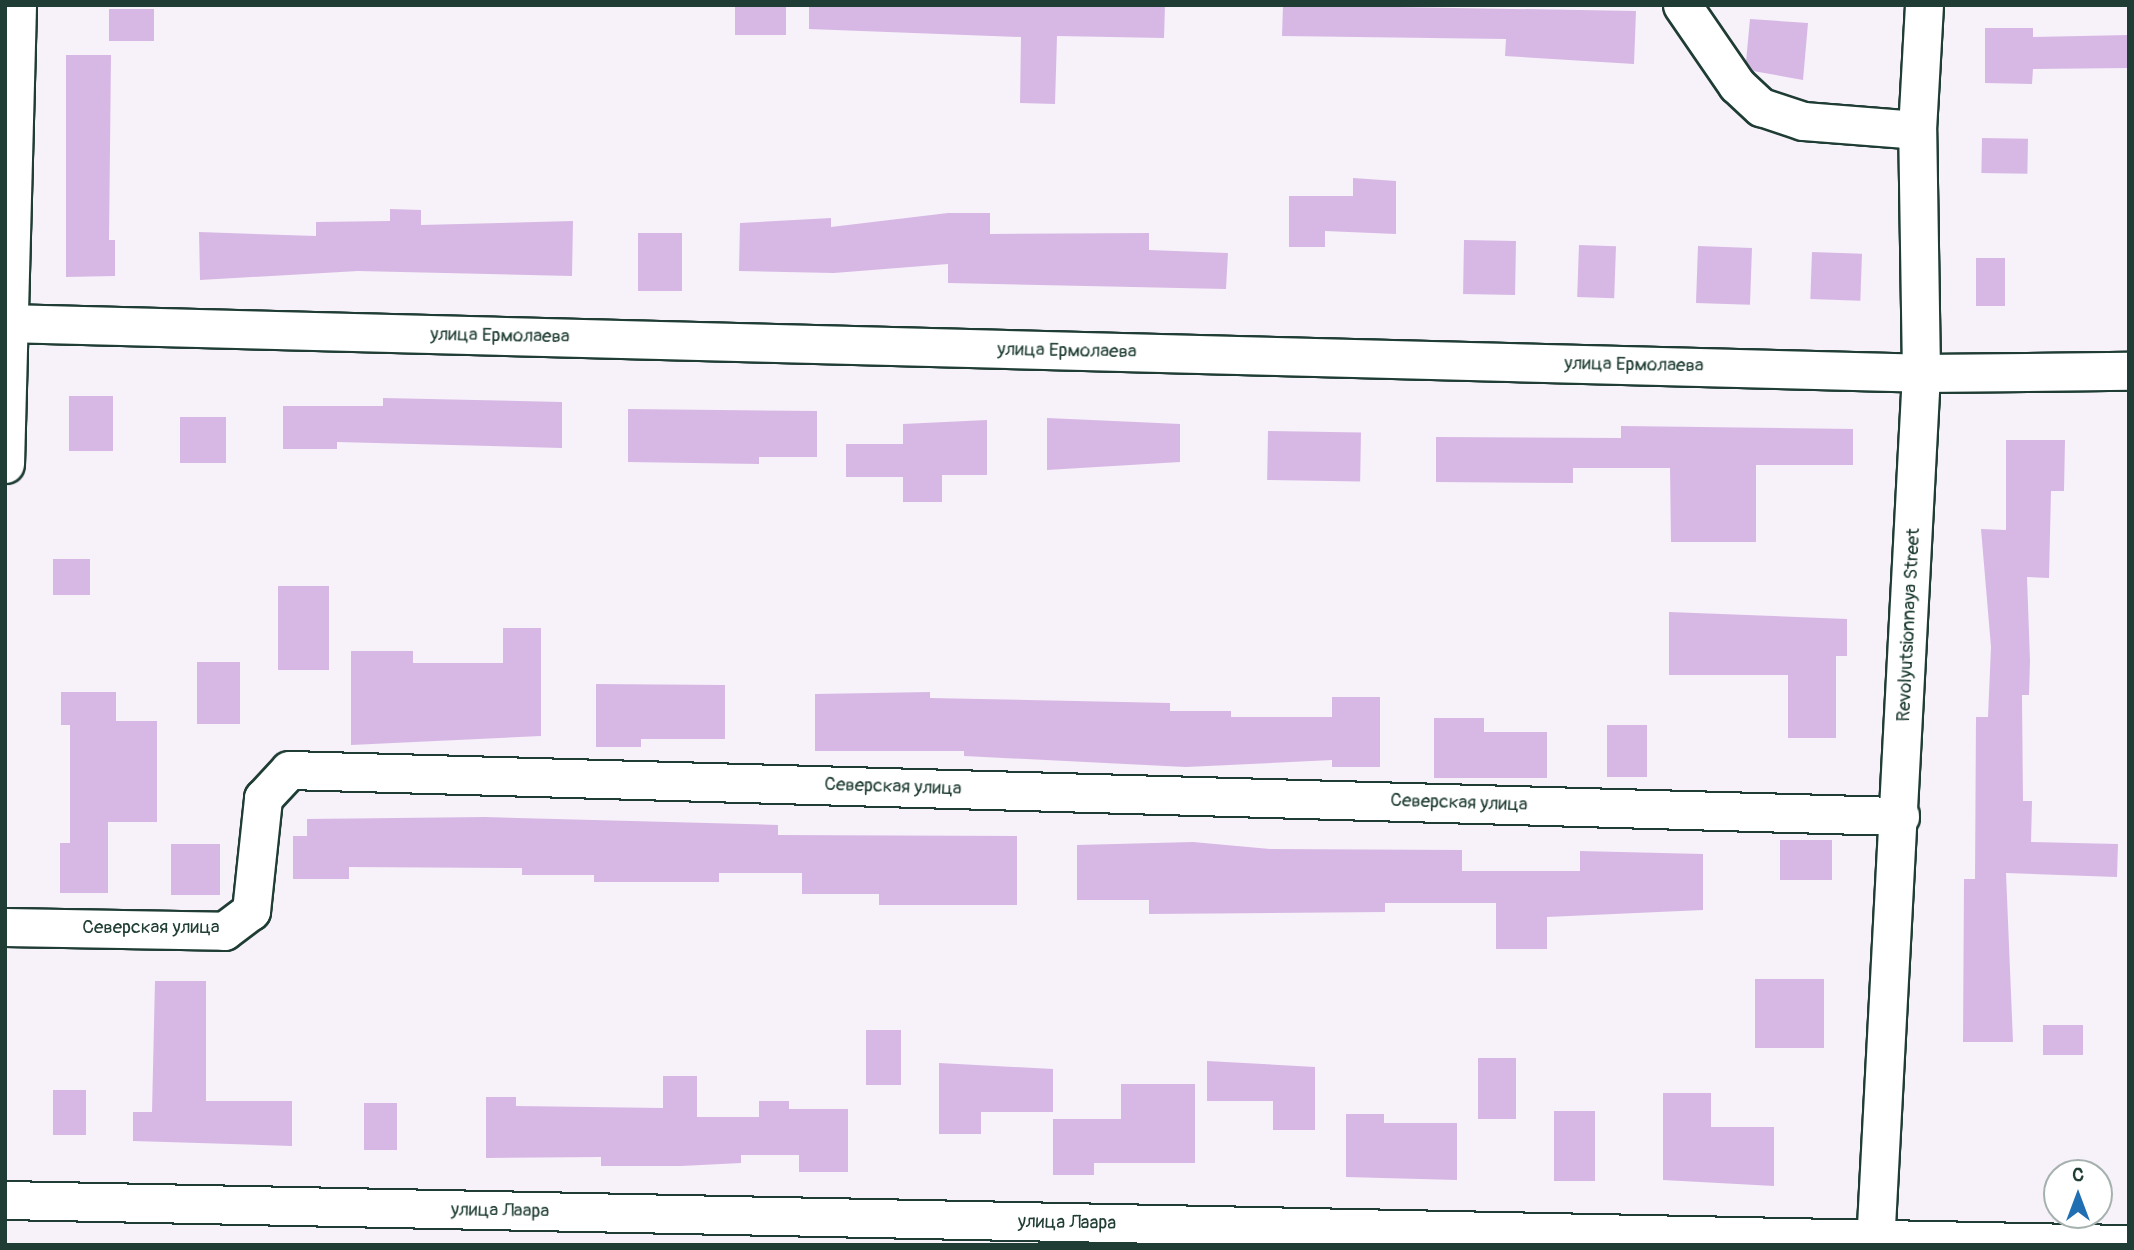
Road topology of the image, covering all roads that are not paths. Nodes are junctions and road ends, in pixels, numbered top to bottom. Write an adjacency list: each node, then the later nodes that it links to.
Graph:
1 (18, 5): 5 (street)
2 (1682, 5): 4 (street)
3 (1924, 5): 4 (street, Revolyutsionnaya Street)
4 (1917, 130): 7 (street, Revolyutsionnaya Street)
5 (6, 323): 7 (street, улица Ермолаева); 8 (street)
6 (2129, 371): 7 (street, улица Ермолаева)
7 (1921, 373): 9 (street, Revolyutsionnaya Street)
8 (5, 464)
9 (1900, 816): 10 (street, Северская улица); 12 (street, Revolyutsionnaya Street)
10 (5, 927)
11 (5, 1200): 12 (street, улица Лаара)
12 (1876, 1243): 13 (street, улица Лаара)
13 (2129, 1244)

